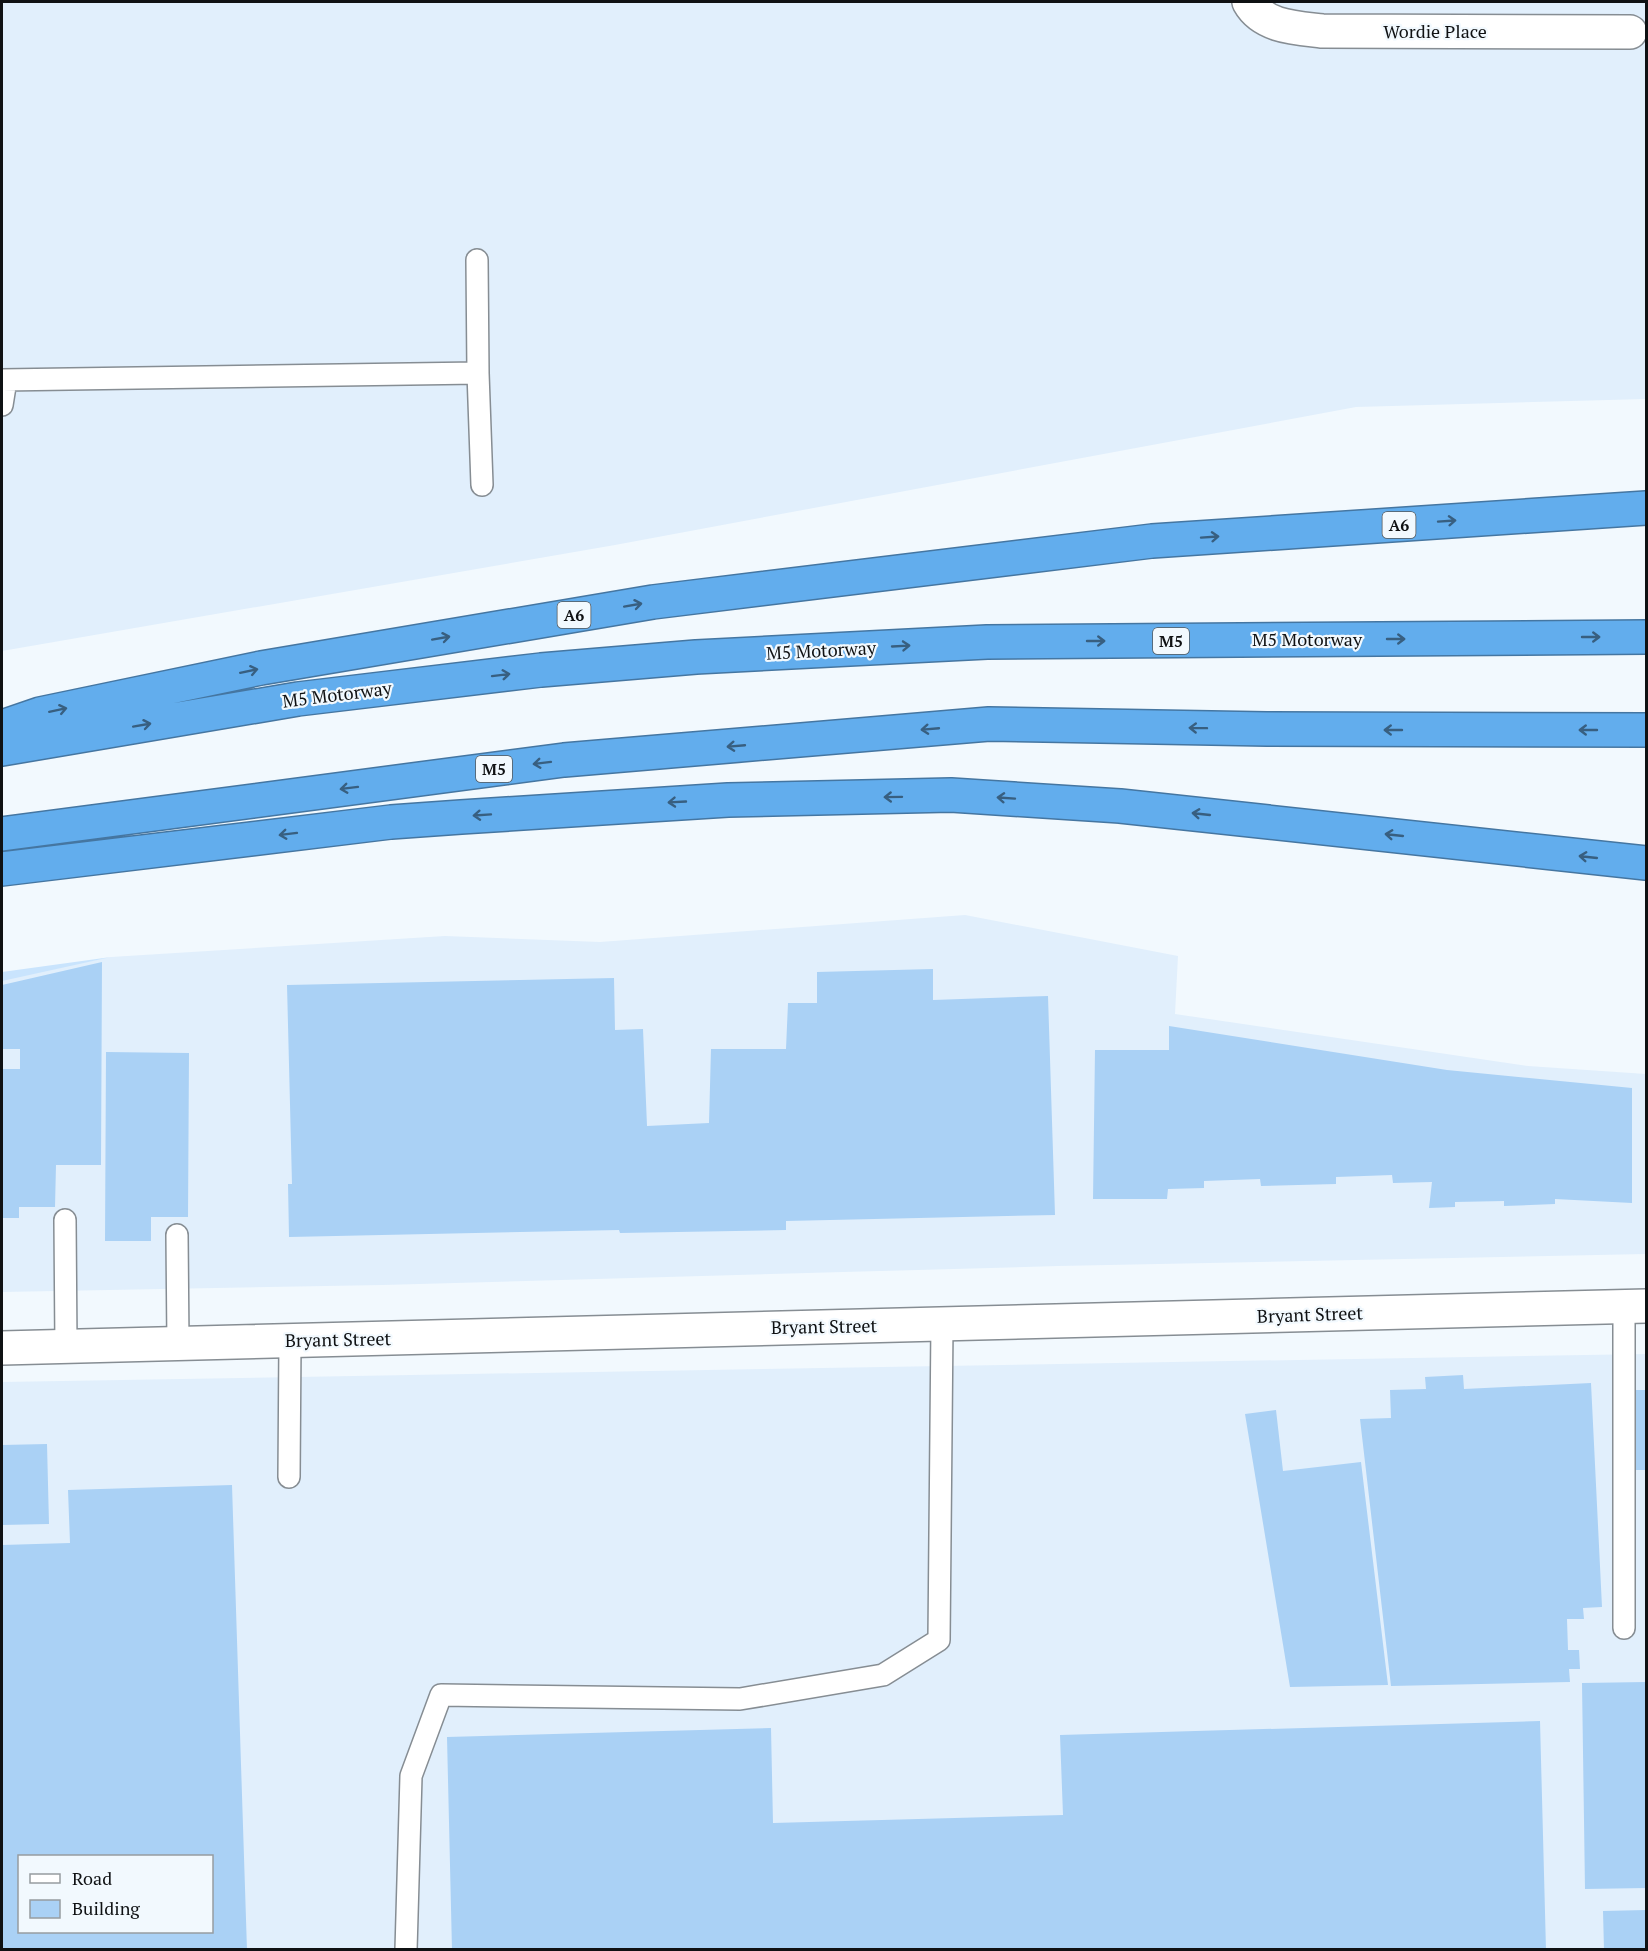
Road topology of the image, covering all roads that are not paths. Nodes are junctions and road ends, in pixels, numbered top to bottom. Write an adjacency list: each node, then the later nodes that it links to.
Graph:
1 (1249, 2): 2 (street, Wordie Place)
2 (1630, 32)
3 (477, 260): 4 (lane)
4 (478, 373): 5 (lane); 7 (lane)
5 (4, 380): 6 (lane)
6 (2, 405)
7 (482, 485)
8 (1647, 508): 10 (highway, A6, one-way to 8)
9 (1647, 637): 12 (highway, M5 Motorway / M5, one-way to 9)
10 (2, 727)
11 (1647, 730): 13 (highway, M5, one-way to 13)
12 (2, 749)
13 (2, 834)
14 (1647, 863): 15 (highway, one-way to 15)
15 (2, 869)
16 (65, 1220): 22 (lane)
17 (177, 1235): 21 (lane)
18 (1635, 1306): 19 (street, Bryant Street); 25 (lane)
19 (942, 1324): 20 (street, Bryant Street); 26 (lane)
20 (290, 1341): 21 (street, Bryant Street); 24 (lane)
21 (178, 1344): 22 (street, Bryant Street)
22 (66, 1346): 23 (street, Bryant Street)
23 (2, 1348)
24 (289, 1477)
25 (1624, 1628)
26 (406, 1950)

